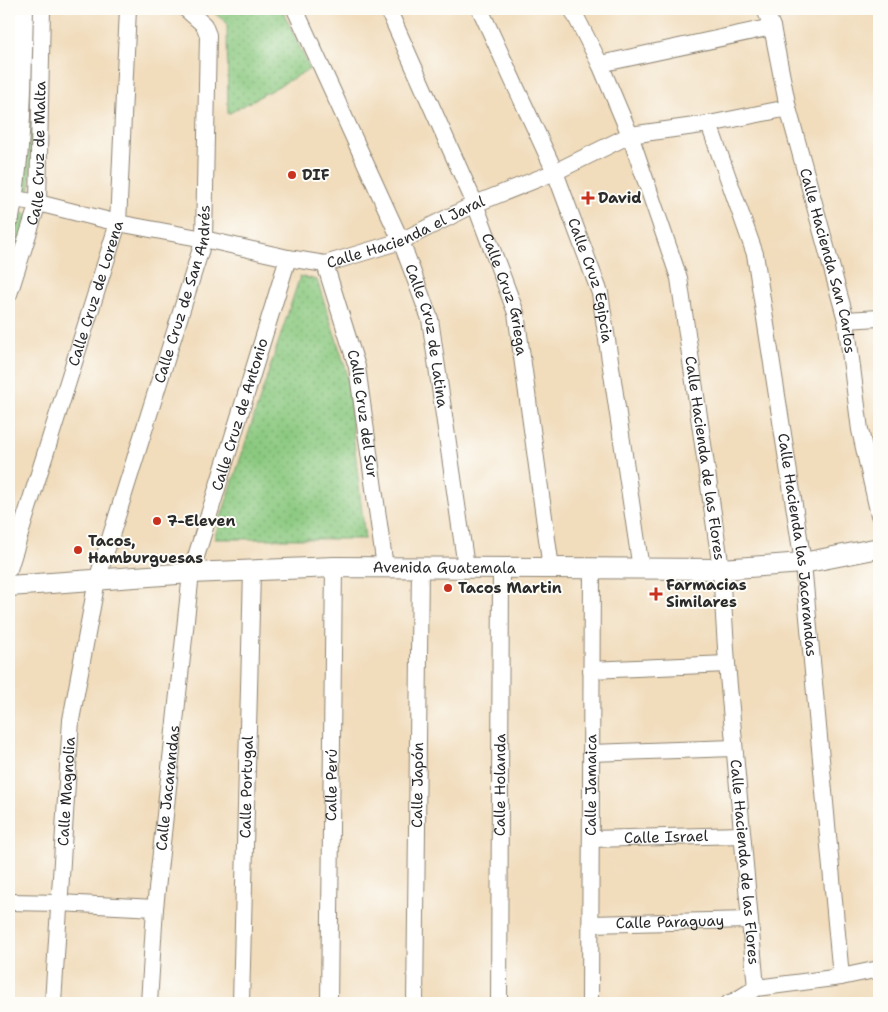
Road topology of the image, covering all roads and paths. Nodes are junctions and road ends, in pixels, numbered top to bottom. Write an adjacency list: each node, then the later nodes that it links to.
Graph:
1 (23, 9): 16 (street)
2 (42, 9): 17 (street, Calle Cruz de Malta)
3 (128, 9): 20 (street, Calle Cruz de Lorena)
4 (186, 9): 21 (street, Calle Cruz de San Andrés)
5 (295, 9): 22 (street, Calle Cruz de Latina)
6 (388, 9): 18 (street, Calle Cruz Griega)
7 (480, 9): 15 (street, Calle Cruz Egipcia)
8 (572, 9): 11 (street, Calle Hacienda de las Flores)
9 (765, 9): 10 (street, Calle Hacienda San Carlos)
10 (772, 27): 11 (street); 12 (street, Calle Hacienda San Carlos)
11 (600, 64): 14 (street, Calle Hacienda de las Flores)
12 (788, 108): 13 (street, Calle Hacienda el Jaral); 27 (street, Calle Hacienda San Carlos)
13 (709, 124): 14 (street, Calle Hacienda el Jaral); 30 (street, Calle Hacienda las Jacarandas)
14 (630, 136): 15 (street, Calle Hacienda el Jaral); 40 (street, Calle Hacienda de las Flores)
15 (555, 172): 18 (street, Calle Hacienda el Jaral); 39 (street, Calle Cruz Egipcia)
16 (11, 198): 17 (street, Calle Hacienda el Jaral); 19 (street)
17 (38, 203): 20 (street, Calle Hacienda el Jaral); 25 (street, Calle Cruz de Malta)
18 (475, 204): 22 (street, Calle Hacienda el Jaral); 36 (street, Calle Cruz Griega)
19 (9, 218)
20 (118, 223): 21 (street, Calle Hacienda el Jaral); 38 (street, Calle Cruz de Lorena)
21 (204, 239): 23 (street, Calle Hacienda el Jaral); 43 (street, Calle Cruz de San Andrés)
22 (401, 241): 24 (street, Calle Hacienda el Jaral); 34 (street, Calle Cruz de Latina)
23 (288, 258): 24 (street, Calle Hacienda el Jaral); 42 (street, Calle Cruz de Antonio)
24 (325, 264): 32 (street, Calle Cruz del Sur)
25 (9, 294)
26 (879, 318): 27 (street)
27 (846, 320): 28 (street, Calle Hacienda San Carlos)
28 (879, 515)
29 (879, 548): 30 (street, Avenida Guatemala)
30 (802, 563): 40 (street, Avenida Guatemala); 57 (street, Calle Hacienda las Jacarandas)
31 (334, 567): 32 (street, Avenida Guatemala); 41 (street, Avenida Guatemala); 62 (street, Calle Perú)
32 (385, 567): 33 (street, Avenida Guatemala)
33 (420, 567): 34 (street, Avenida Guatemala); 63 (street, Calle Japón)
34 (466, 567): 35 (street, Avenida Guatemala)
35 (501, 568): 36 (street, Avenida Guatemala); 64 (street, Calle Holanda)
36 (551, 568): 37 (street, Avenida Guatemala)
37 (592, 568): 39 (street, Avenida Guatemala); 46 (street, Calle Jamaica)
38 (9, 569)
39 (641, 569): 40 (street, Avenida Guatemala)
40 (721, 569): 45 (street, Calle Hacienda de las Flores)
41 (252, 571): 42 (street, Avenida Guatemala); 61 (street, Calle Portugal)
42 (191, 573): 43 (street, Avenida Guatemala); 53 (street, Calle Jacarandas)
43 (97, 580): 44 (street, Avenida Guatemala); 52 (street, Calle Magnolia)
44 (9, 586)
45 (727, 664): 46 (street); 47 (street, Calle Hacienda de las Flores)
46 (591, 670): 48 (street, Calle Jamaica)
47 (734, 748): 48 (street); 49 (street, Calle Hacienda de las Flores)
48 (591, 753): 50 (street, Calle Jamaica)
49 (742, 834): 50 (street, Calle Israel); 54 (street, Calle Hacienda de las Flores)
50 (591, 840): 55 (street, Calle Jamaica)
51 (9, 902): 52 (street)
52 (59, 903): 53 (street); 59 (street, Calle Magnolia)
53 (155, 908): 60 (street, Calle Jacarandas)
54 (749, 920): 55 (street, Calle Paraguay); 58 (street, Calle Hacienda de las Flores)
55 (591, 924): 65 (street, Calle Jamaica)
56 (879, 969): 57 (street)
57 (841, 977): 58 (street)
58 (756, 988): 66 (street)
59 (53, 1003)
60 (148, 1003)
61 (241, 1003)
62 (329, 1003)
63 (414, 1003)
64 (499, 1003)
65 (590, 1003)
66 (729, 1003)

